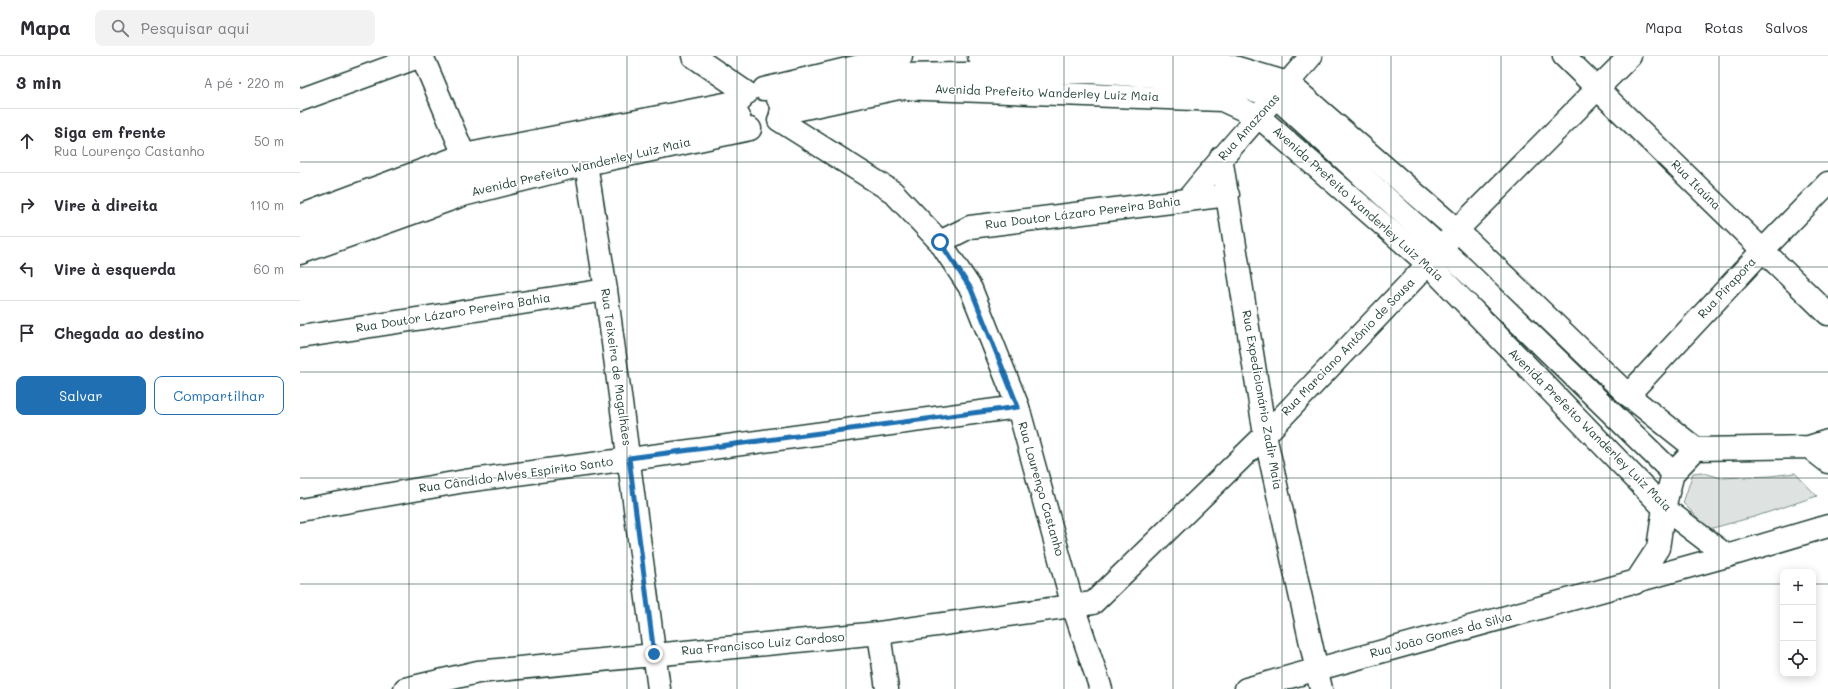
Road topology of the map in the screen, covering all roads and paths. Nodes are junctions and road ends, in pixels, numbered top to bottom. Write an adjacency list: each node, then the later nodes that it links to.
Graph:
1 (422, 56): 10 (street); 13 (street)
2 (693, 56): 11 (street, Rua Lourenço Castanho)
3 (901, 56): 11 (street, Avenida Prefeito Wanderley Luiz Maia)
4 (979, 56): 9 (street)
5 (1311, 56): 9 (street, Rua Amazonas)
6 (1564, 56): 8 (street, Rua Itaúna)
7 (1630, 56): 8 (street, Rua Marciano Antônio de Sousa)
8 (1599, 88): 20 (street, Rua Marciano Antônio de Sousa); 23 (street, Rua Itaúna)
9 (1282, 90): 11 (street); 12 (street, Rua Amazonas); 20 (street); 25 (street)
10 (300, 100)
11 (760, 107): 12 (street, Avenida Prefeito Wanderley Luiz Maia); 13 (street, Avenida Prefeito Wanderley Luiz Maia); 15 (street, Avenida Prefeito Wanderley Luiz Maia); 21 (street); 22 (street, Rua Lourenço Castanho)
12 (1259, 117): 14 (street, Rua Amazonas); 25 (street, Avenida Prefeito Wanderley Luiz Maia)
13 (464, 155): 19 (street, Avenida Prefeito Wanderley Luiz Maia)
14 (1221, 157): 17 (street, Rua Expedicionário Zadir Maia); 18 (street, Rua Amazonas)
15 (586, 164): 24 (street, Avenida Prefeito Wanderley Luiz Maia); 26 (street, Rua Teixeira de Magalhães)
16 (1828, 183): 23 (street, Rua Pirapora)
17 (1228, 195): 18 (street, Rua Doutor Lázaro Pereira Bahia); 31 (street, Rua Expedicionário Zadir Maia)
18 (1188, 200): 22 (street, Rua Doutor Lázaro Pereira Bahia)
19 (300, 216)
20 (1458, 230): 25 (street, Rua Marciano Antônio de Sousa); 29 (street)
21 (300, 235)
22 (940, 242): 30 (street, Rua Lourenço Castanho)
23 (1763, 250): 27 (street, Rua Itaúna); 29 (street, Rua Pirapora)
24 (300, 253)
25 (1434, 256): 31 (street, Rua Marciano Antônio de Sousa); 36 (street); 37 (street, Avenida Prefeito Wanderley Luiz Maia)
26 (606, 290): 28 (street, Rua Doutor Lázaro Pereira Bahia); 34 (street, Rua Teixeira de Magalhães)
27 (1828, 314)
28 (300, 337)
29 (1628, 395): 33 (street)
30 (1018, 407): 34 (street, Rua Cândido Alves Espírito Santo); 42 (street, Rua Lourenço Castanho)
31 (1265, 435): 42 (street, Rua Marciano Antônio de Sousa); 45 (street, Rua Expedicionário Zadir Maia)
32 (1819, 444): 33 (street); 35 (street)
33 (1696, 450): 36 (street)
34 (629, 458): 38 (street, Rua Cândido Alves Espírito Santo); 44 (street, Rua Teixeira de Magalhães)
35 (1828, 462)
36 (1673, 472): 37 (street)
37 (1664, 508): 40 (street, Avenida Prefeito Wanderley Luiz Maia); 41 (street)
38 (300, 510)
39 (1828, 526): 40 (street)
40 (1727, 556): 41 (street, Rua João Gomes da Silva)
41 (1635, 583): 45 (street, Rua João Gomes da Silva)
42 (1073, 606): 43 (street, Rua Francisco Luiz Cardoso); 49 (street, Rua Lourenço Castanho)
43 (879, 633): 44 (street, Rua Francisco Luiz Cardoso); 48 (street)
44 (654, 654): 46 (street, Rua Francisco Luiz Cardoso); 47 (street, Rua Teixeira de Magalhães)
45 (1318, 679): 50 (street, Rua João Gomes da Silva)
46 (405, 689)
47 (659, 689)
48 (887, 689)
49 (1101, 689)
50 (1246, 689)

